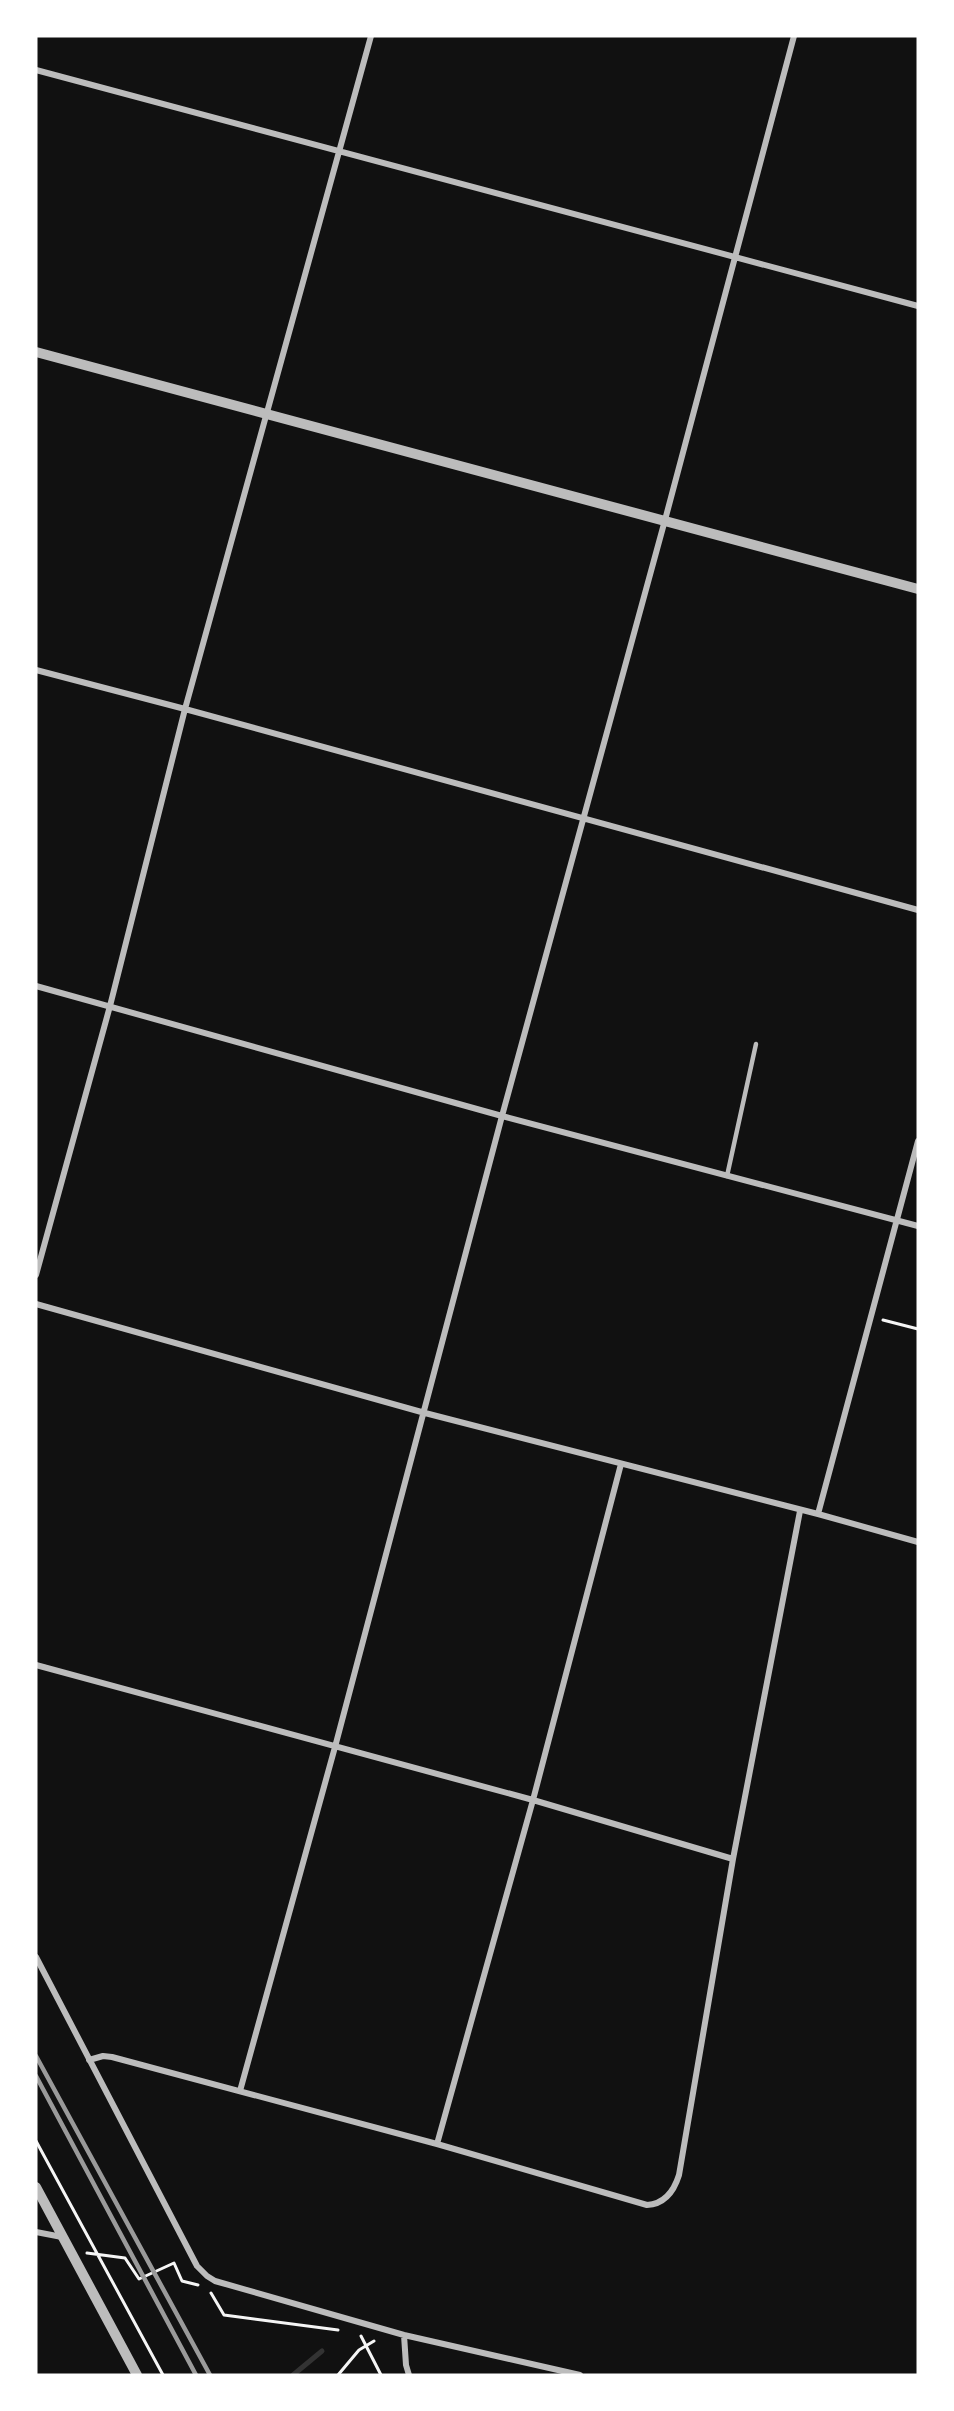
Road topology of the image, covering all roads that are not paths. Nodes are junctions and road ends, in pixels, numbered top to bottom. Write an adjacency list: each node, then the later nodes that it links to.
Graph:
1 (371, 36): 4 (street)
2 (794, 36): 5 (street)
3 (36, 70): 4 (street)
4 (340, 152): 5 (street); 8 (street)
5 (735, 256): 6 (street); 9 (street)
6 (918, 306)
7 (36, 352): 8 (street)
8 (267, 413): 9 (street); 12 (street)
9 (665, 520): 10 (street); 13 (street)
10 (918, 589)
11 (36, 670): 12 (street)
12 (185, 709): 13 (street); 16 (street)
13 (584, 820): 14 (street); 18 (street)
14 (918, 910)
15 (36, 986): 16 (street)
16 (110, 1006): 18 (street); 23 (street)
17 (756, 1044): 20 (lane)
18 (502, 1116): 20 (street); 25 (street)
19 (918, 1141): 21 (street)
20 (727, 1176): 21 (street)
21 (897, 1221): 22 (street); 28 (street)
22 (918, 1226)
23 (36, 1275)
24 (36, 1304): 25 (street)
25 (424, 1413): 26 (street); 31 (street)
26 (621, 1464): 27 (street); 32 (street)
27 (800, 1511): 28 (street); 33 (street)
28 (818, 1514): 29 (street)
29 (918, 1542)
30 (36, 1665): 31 (street)
31 (335, 1747): 32 (street); 36 (street)
32 (533, 1800): 33 (street); 37 (street)
33 (733, 1859): 37 (street)
34 (36, 1957): 35 (street)
35 (90, 2060): 36 (street); 41 (street)
36 (240, 2091): 37 (street)
37 (437, 2144)
38 (36, 2187): 40 (street)
39 (36, 2232): 40 (street)
40 (63, 2238): 42 (street)
41 (404, 2335): 43 (street); 44 (street)
42 (137, 2375)
43 (409, 2375)
44 (580, 2375)

